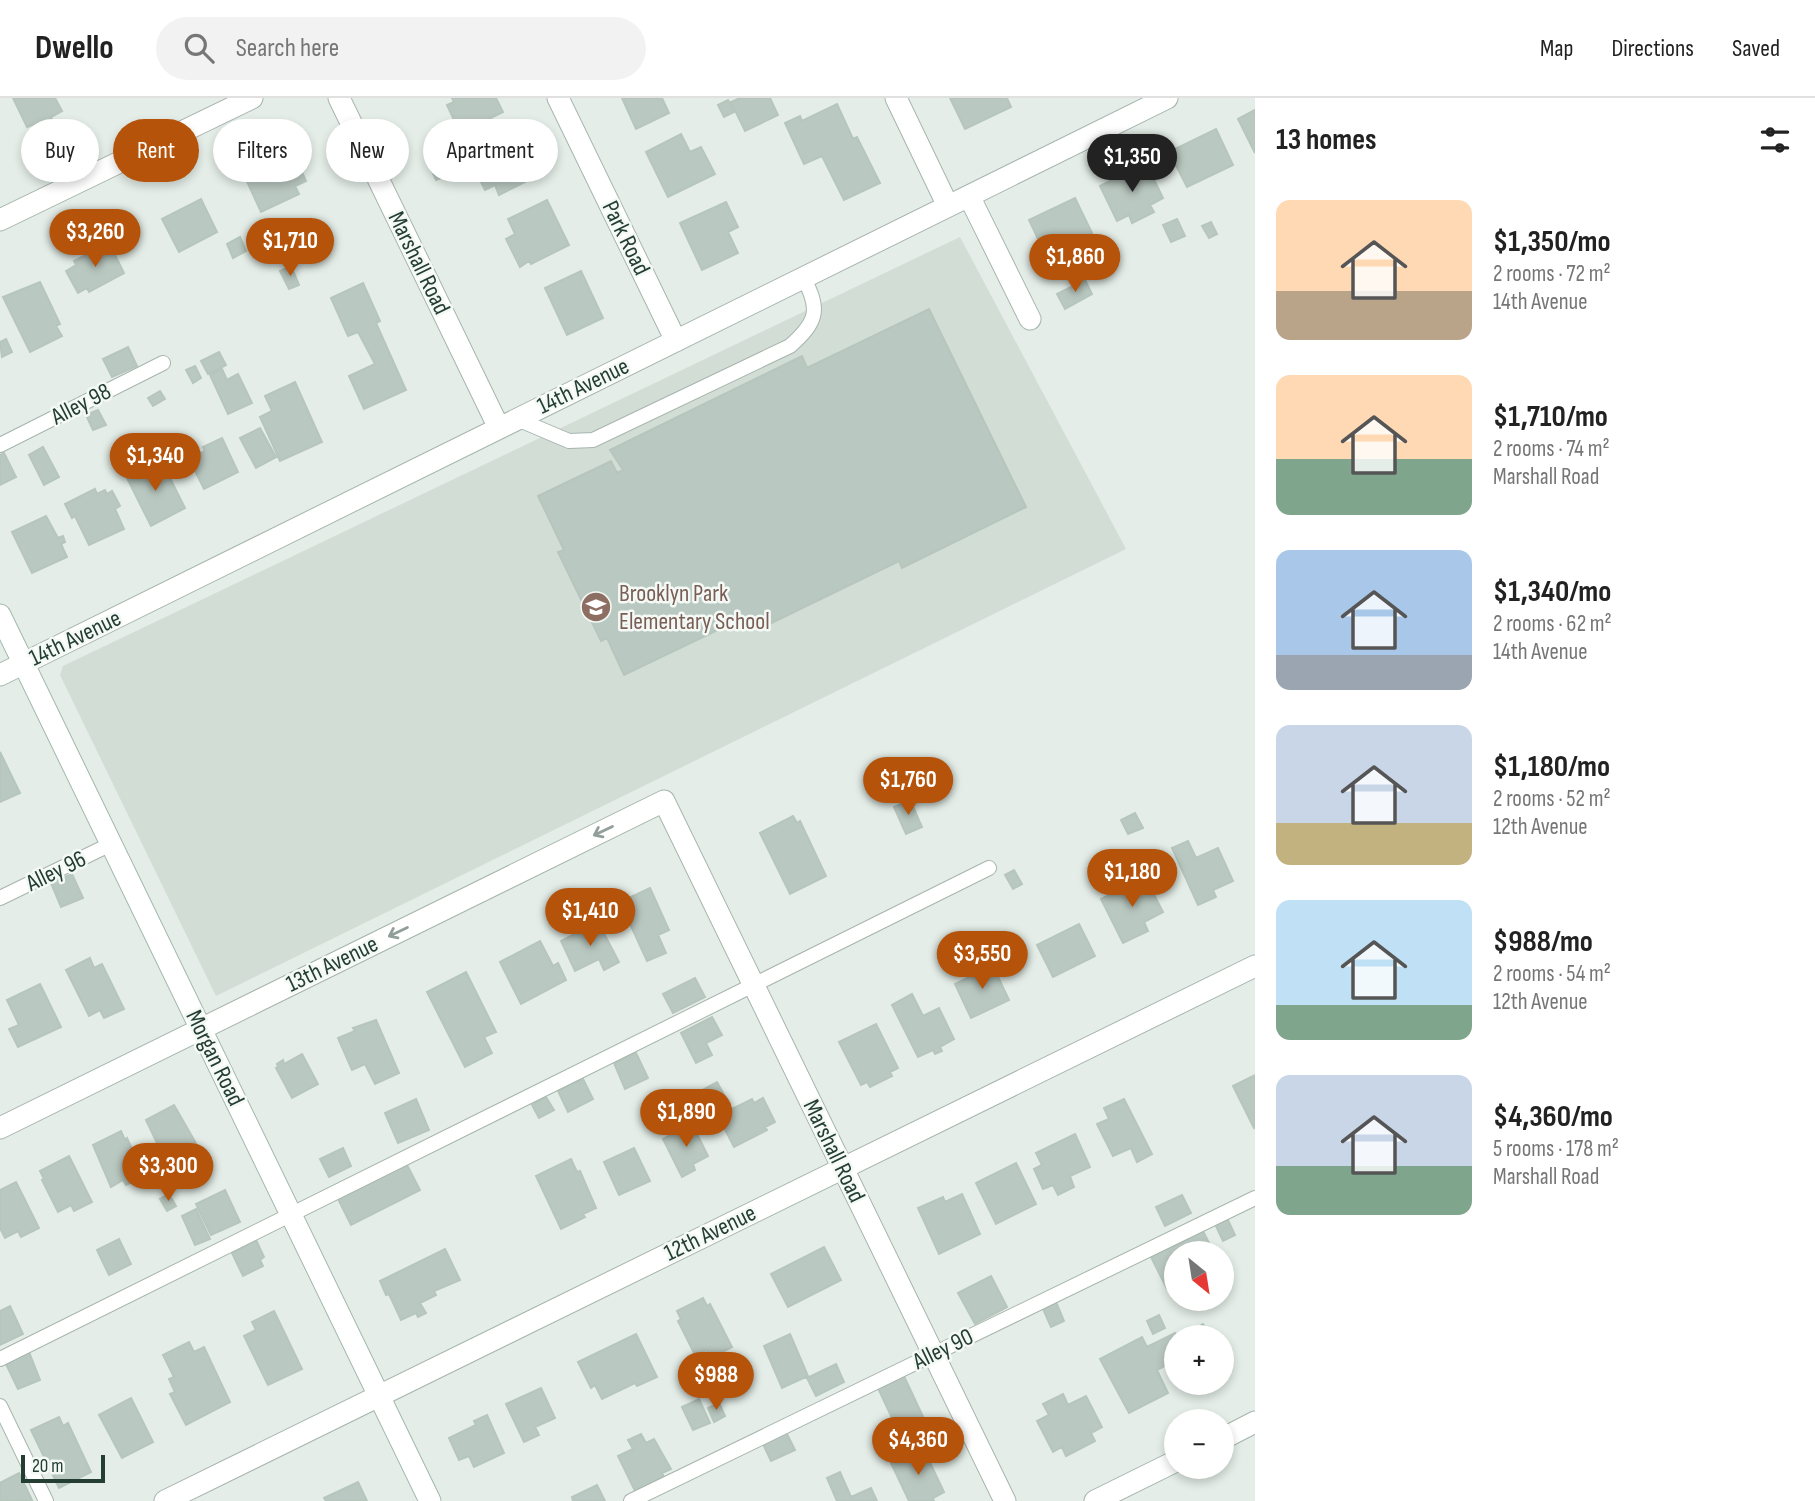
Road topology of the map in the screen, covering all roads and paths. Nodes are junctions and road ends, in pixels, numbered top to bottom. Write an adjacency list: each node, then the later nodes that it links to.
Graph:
1 (252, 98): 8 (street)
2 (339, 98): 13 (street, Marshall Road)
3 (558, 98): 11 (street, Park Road)
4 (896, 98): 7 (street)
5 (1167, 98): 6 (street, 14th Avenue)
6 (969, 196): 7 (street, 14th Avenue); 10 (street)
7 (948, 206): 9 (street, 14th Avenue)
8 (0, 220)
9 (803, 277): 11 (street, 14th Avenue); 13 (lane)
10 (1030, 319)
11 (676, 341): 13 (street, 14th Avenue)
12 (163, 363): 14 (lane, Alley 98)
13 (508, 424): 16 (street, 14th Avenue)
14 (0, 445)
15 (0, 615): 16 (street, Morgan Road)
16 (23, 663): 17 (street, 14th Avenue); 19 (street, Morgan Road)
17 (0, 675)
18 (664, 801): 23 (street, Marshall Road); 24 (street, 13th Avenue, one-way to 24)
19 (111, 844): 21 (lane, Alley 96); 24 (street, Morgan Road)
20 (989, 867): 23 (lane)
21 (0, 898)
22 (1255, 965): 26 (street, 12th Avenue)
23 (753, 984): 26 (street, Marshall Road); 28 (lane)
24 (201, 1029): 25 (street, 13th Avenue); 28 (street, Morgan Road)
25 (0, 1128)
26 (843, 1168): 29 (street, Marshall Road); 31 (street, 12th Avenue)
27 (1255, 1198): 29 (lane, Alley 90)
28 (291, 1214): 30 (lane); 31 (street, Morgan Road)
29 (934, 1354): 39 (lane, Alley 90); 40 (street, Marshall Road)
30 (0, 1359)
31 (379, 1396): 37 (street, 12th Avenue); 38 (street, Morgan Road)
32 (0, 1406): 36 (lane)
33 (1255, 1422): 34 (street)
34 (1234, 1433)
35 (1164, 1467): 41 (street)
36 (46, 1501)
37 (165, 1501)
38 (430, 1501)
39 (631, 1501)
40 (1005, 1501)
41 (1095, 1501)

